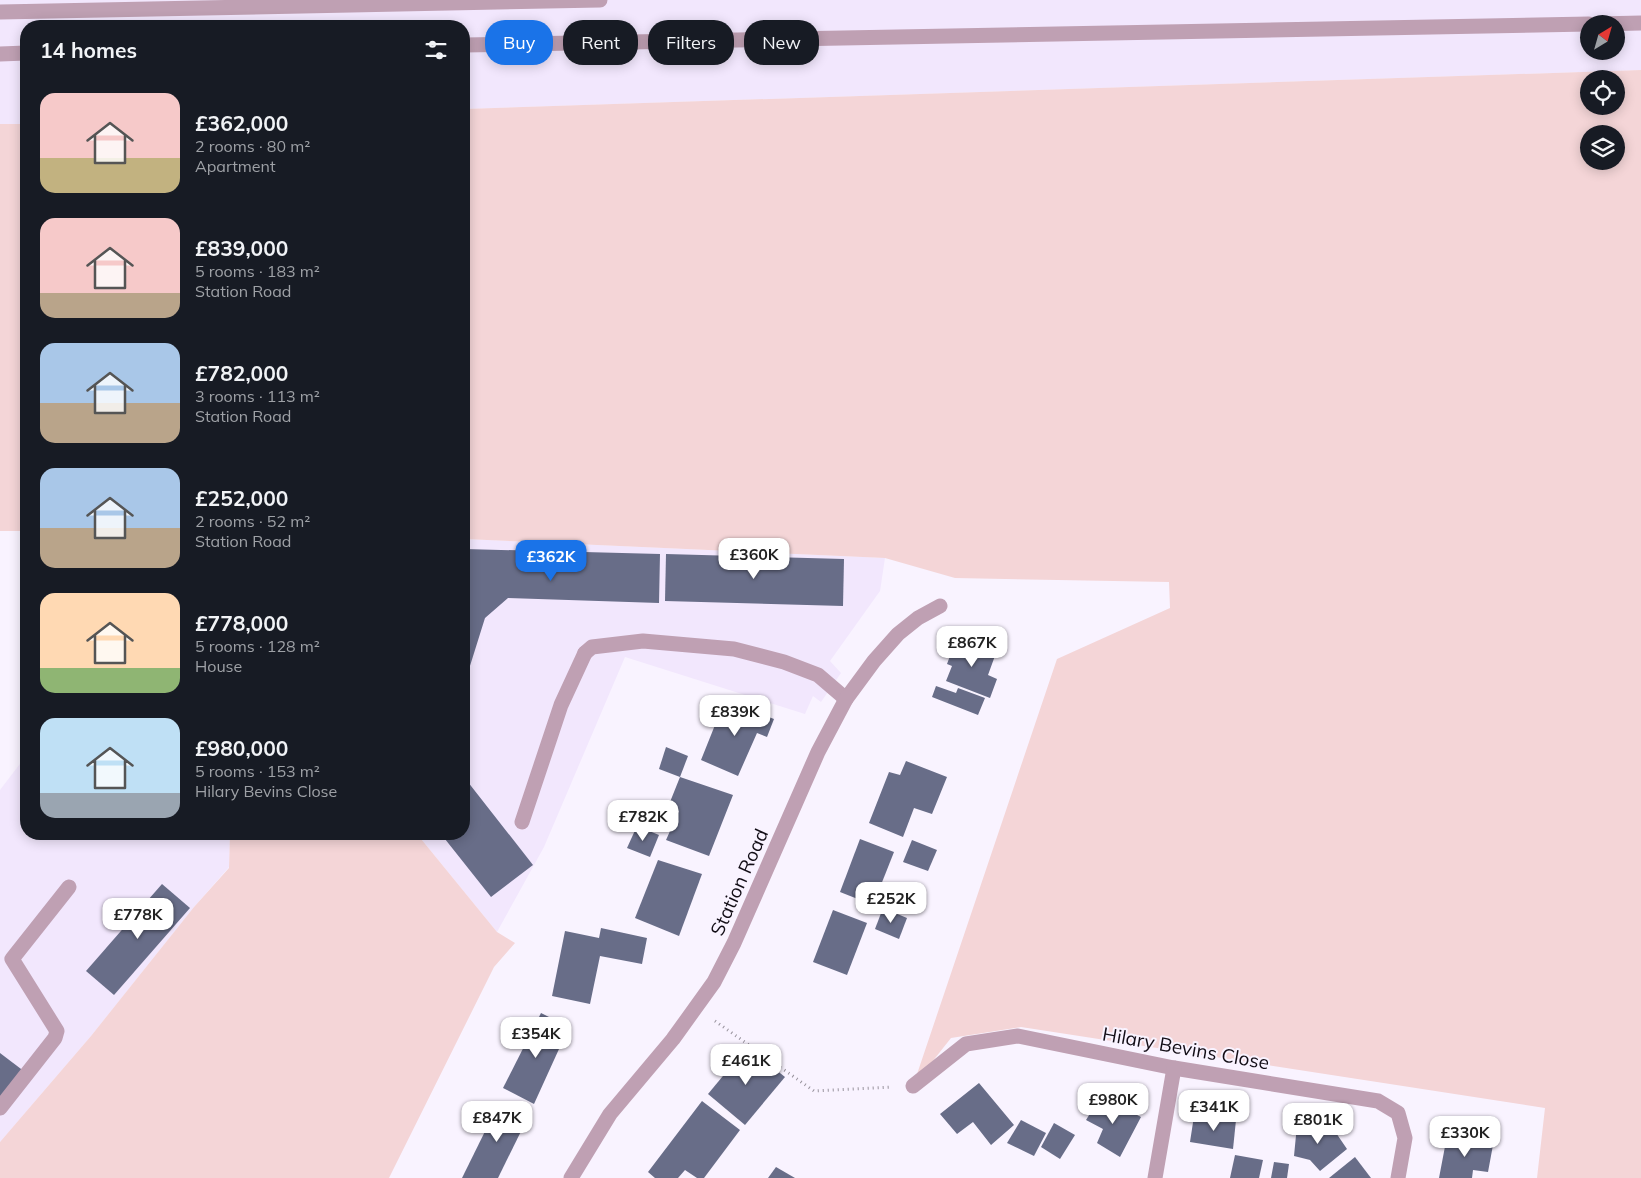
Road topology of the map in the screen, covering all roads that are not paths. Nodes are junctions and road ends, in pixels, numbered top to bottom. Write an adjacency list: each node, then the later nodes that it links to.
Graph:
1 (600, 0): 2 (street)
2 (0, 12)
3 (1625, 23): 4 (street)
4 (1641, 23)
5 (1580, 24): 6 (street)
6 (470, 45)
7 (20, 53): 8 (street)
8 (0, 54)
9 (940, 606): 10 (street, Station Road)
10 (846, 698): 11 (street); 16 (street, Station Road)
11 (522, 822)
12 (69, 887): 15 (street)
13 (1174, 1068): 14 (street, Hilary Bevins Close); 17 (street); 18 (street, Hilary Bevins Close)
14 (913, 1086)
15 (0, 1108)
16 (575, 1176)
17 (1155, 1178)
18 (1398, 1178)

